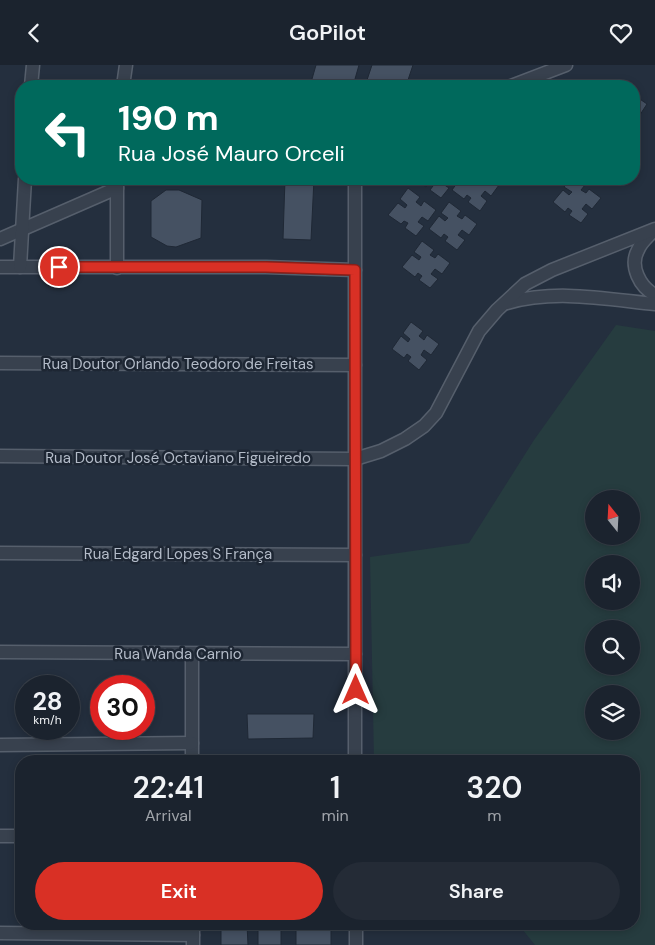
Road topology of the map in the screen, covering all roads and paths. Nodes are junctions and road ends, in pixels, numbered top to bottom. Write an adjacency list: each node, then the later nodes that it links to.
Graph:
1 (33, 65): 6 (street)
2 (126, 65): 7 (street)
3 (536, 65): 5 (street)
4 (566, 65): 5 (street)
5 (550, 71): 8 (street)
6 (32, 80)
7 (124, 80)
8 (527, 80)
9 (25, 185): 14 (street)
10 (113, 185): 14 (street)
11 (117, 185): 18 (street)
12 (355, 185): 19 (street)
13 (655, 229): 20 (street); 21 (street, Rua Doutor José Octaviano Figueiredo)
14 (22, 230): 15 (street); 17 (street)
15 (0, 239)
16 (0, 267): 17 (street)
17 (20, 267): 18 (street)
18 (117, 268): 19 (street)
19 (355, 270): 24 (street)
20 (655, 295)
21 (505, 304): 22 (street); 26 (street, Rua Doutor José Octaviano Figueiredo)
22 (655, 304)
23 (0, 363): 24 (street, Rua Doutor Orlando Teodoro de Freitas)
24 (355, 365): 26 (street)
25 (0, 456): 26 (street, Rua Doutor José Octaviano Figueiredo)
26 (356, 459): 28 (street)
27 (0, 553): 28 (street, Rua Edgard Lopes S França)
28 (355, 555): 31 (street)
29 (0, 652): 30 (street, Rua Wanda Carnio)
30 (192, 654): 31 (street, Rua Wanda Carnio); 32 (street)
31 (356, 654): 35 (street)
32 (192, 743): 33 (street); 34 (street)
33 (0, 745)
34 (192, 755)
35 (356, 755)
36 (0, 836): 37 (street)
37 (15, 836)
38 (356, 930): 41 (street)
39 (0, 933): 40 (street)
40 (193, 935)
41 (356, 945)

